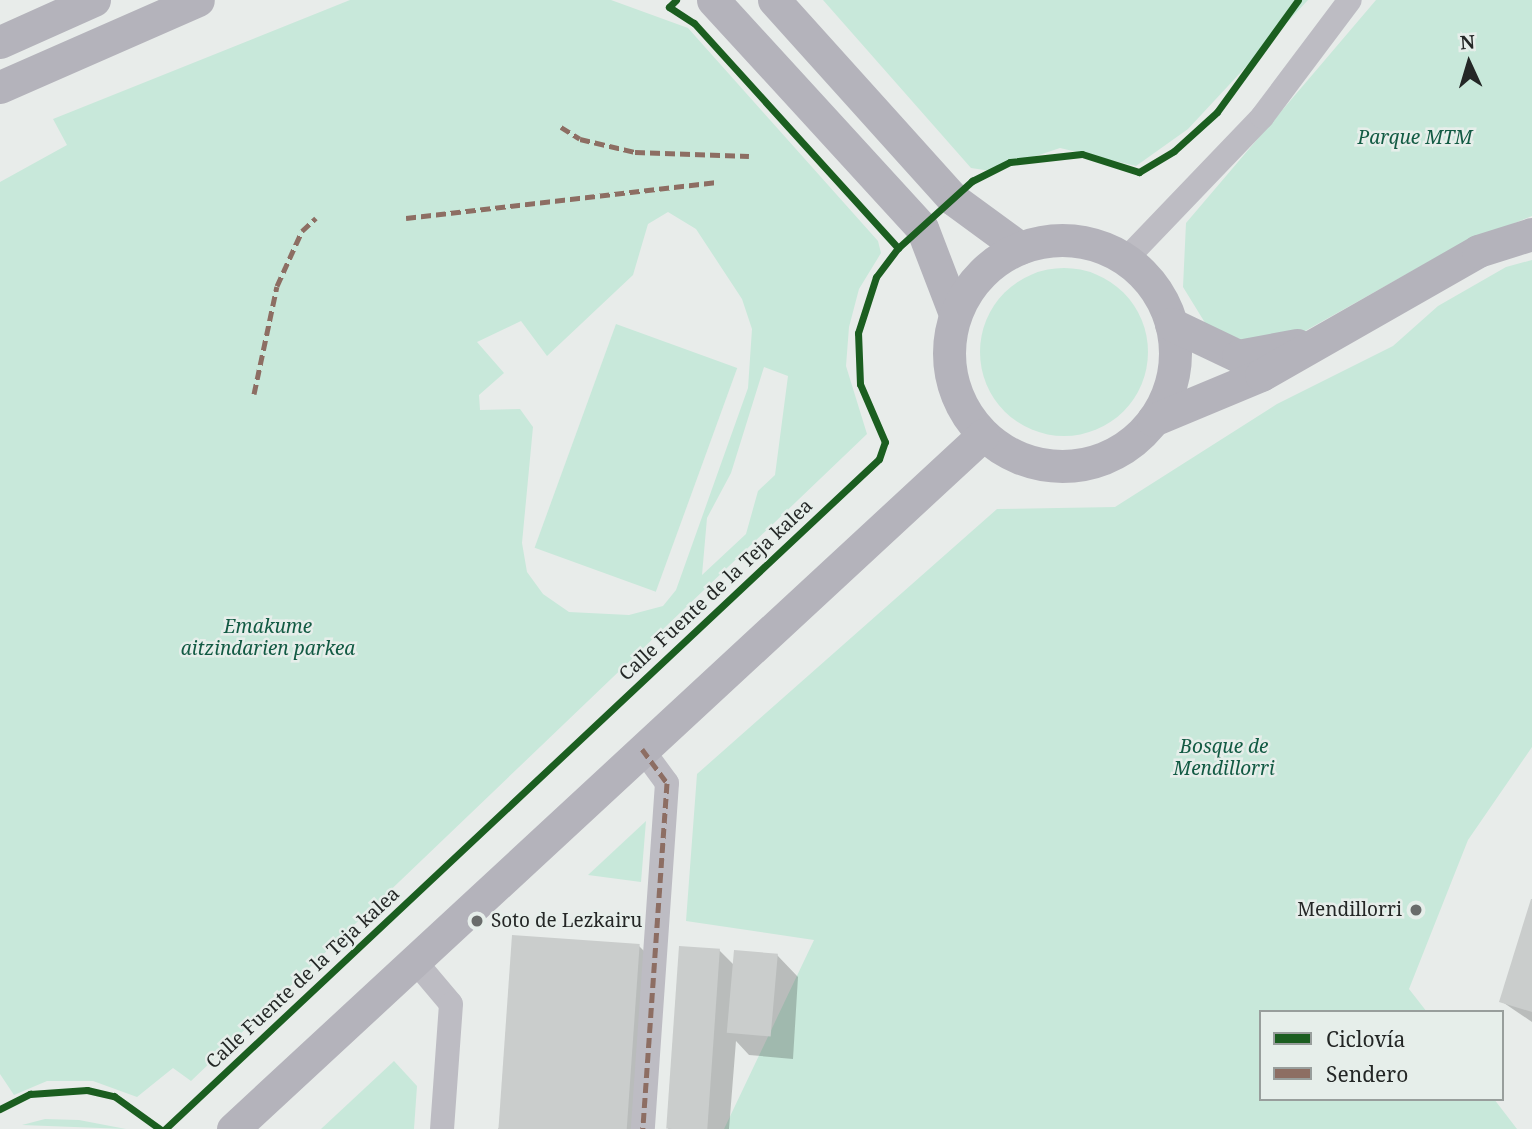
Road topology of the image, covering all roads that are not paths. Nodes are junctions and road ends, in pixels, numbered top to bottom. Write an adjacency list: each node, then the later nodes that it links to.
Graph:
1 (94, 0): 6 (main road)
2 (198, 0): 7 (main road)
3 (713, 0): 11 (main road)
4 (774, 0): 9 (main road)
5 (1350, 0): 10 (street)
6 (0, 42)
7 (0, 87)
8 (1532, 234): 13 (main road)
9 (1020, 247): 10 (main road); 11 (main road)
10 (1126, 259): 12 (main road)
11 (955, 314): 15 (main road)
12 (1171, 324): 13 (main road); 14 (main road)
13 (1345, 328): 14 (main road)
14 (1153, 420): 15 (main road)
15 (983, 435): 16 (main road)
16 (642, 749): 17 (main road); 20 (street)
17 (414, 960): 18 (main road); 19 (street)
18 (233, 1129)
19 (442, 1129)
20 (643, 1129)

